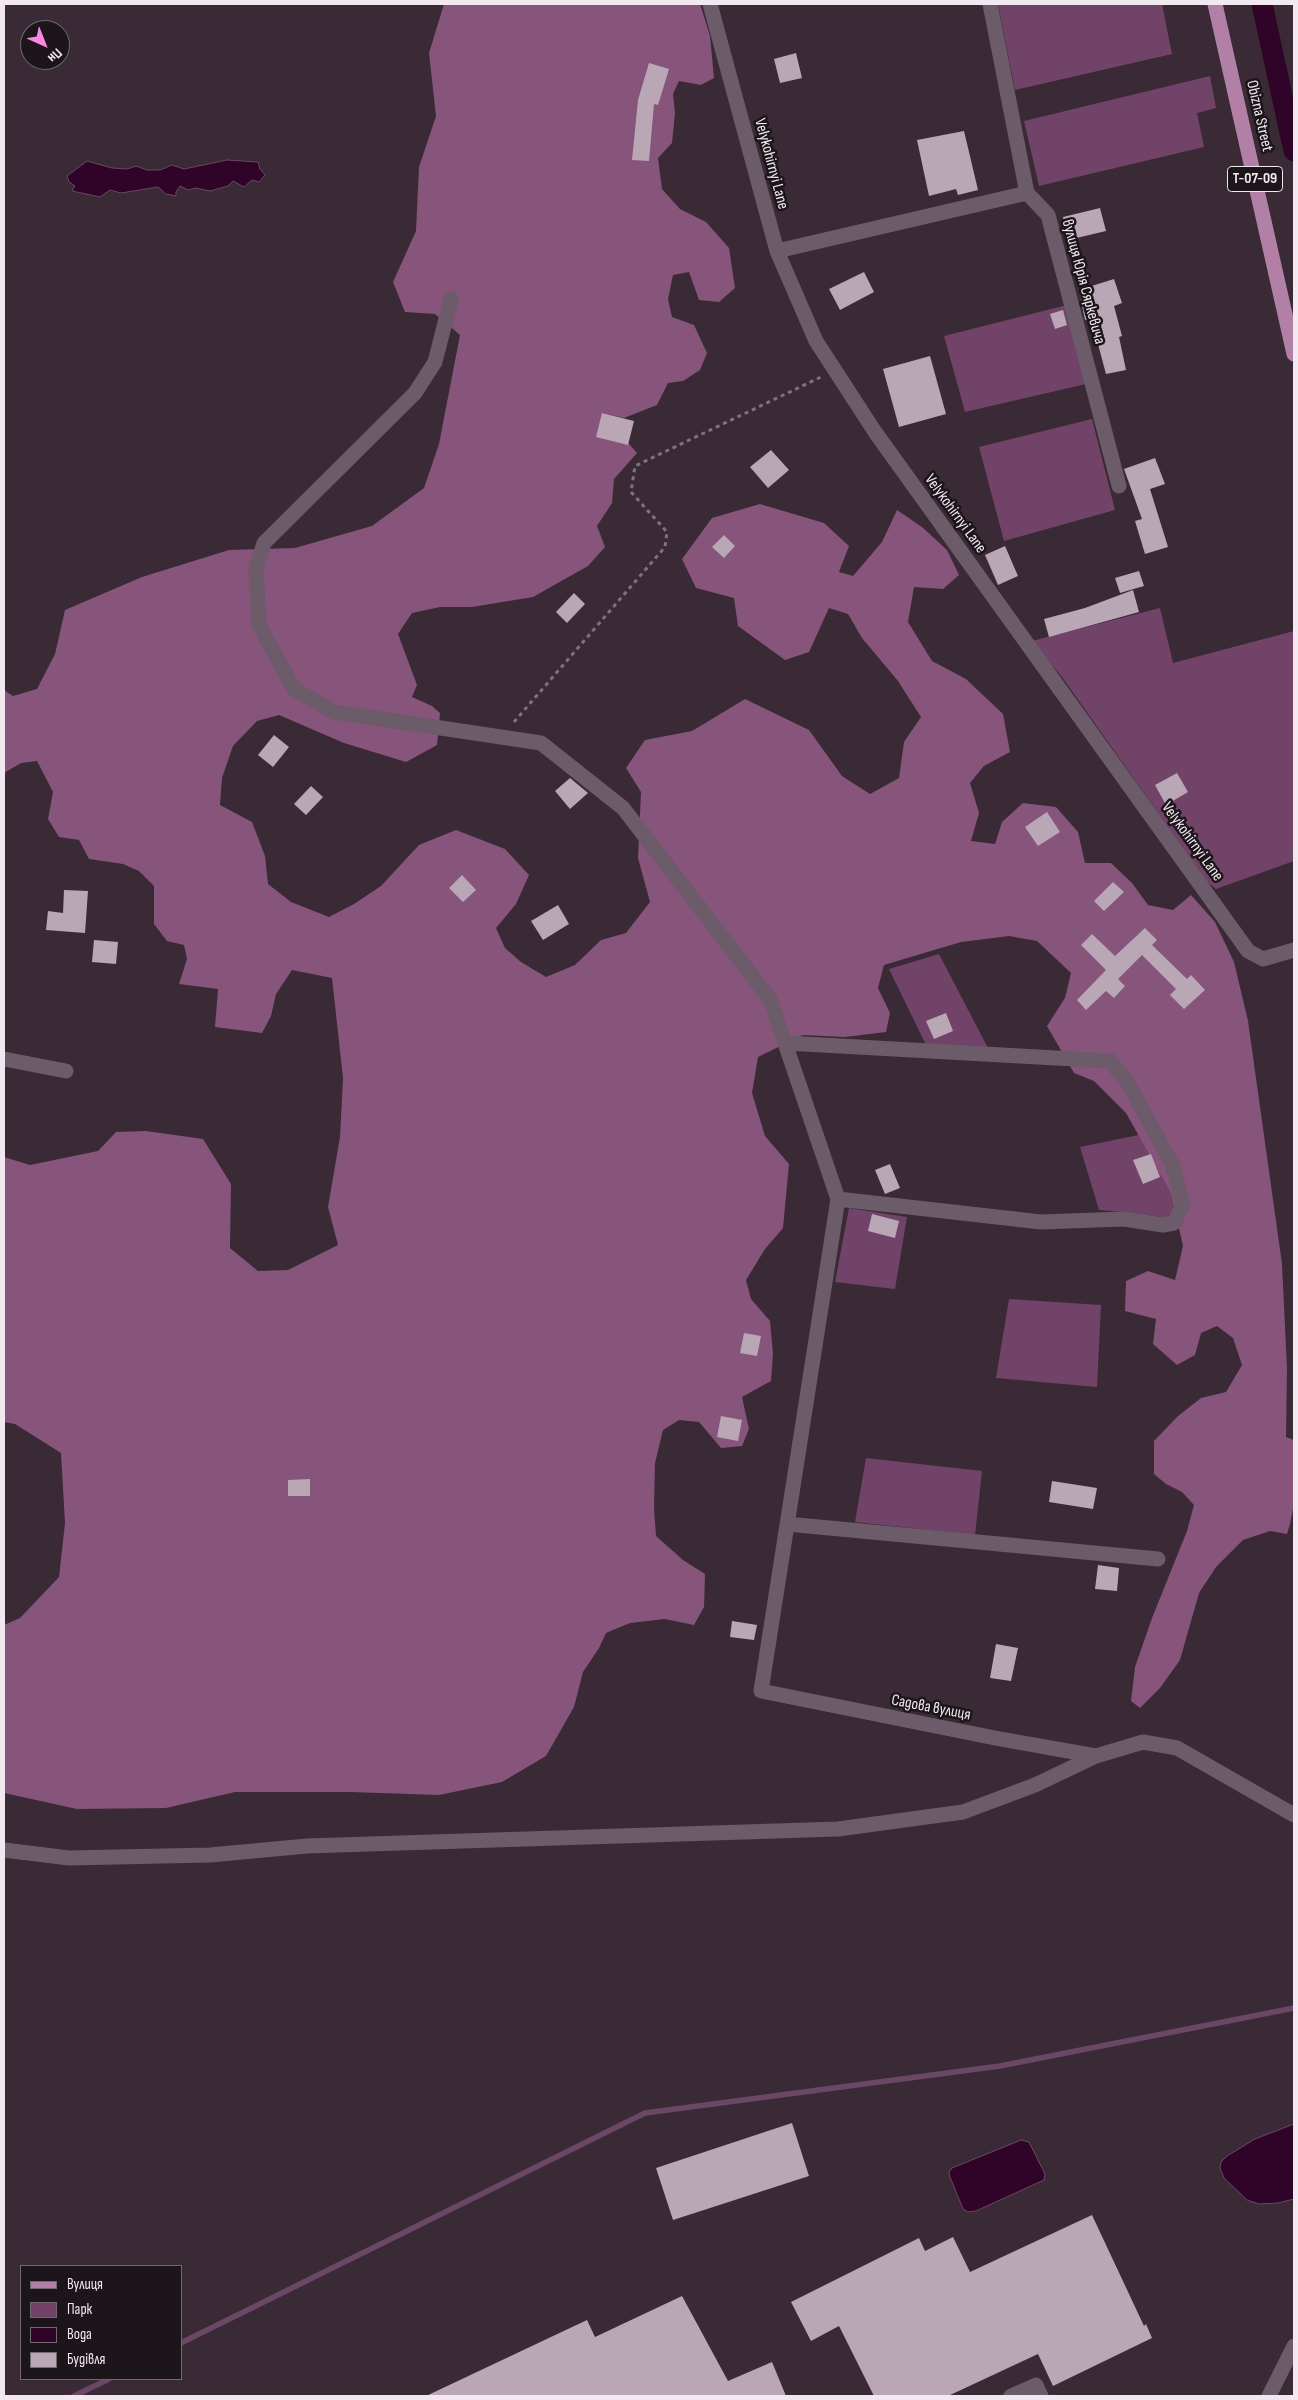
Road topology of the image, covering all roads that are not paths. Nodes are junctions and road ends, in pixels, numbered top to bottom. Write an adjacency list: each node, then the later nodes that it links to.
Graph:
1 (710, 4): 5 (street, Velykohirnyi Lane)
2 (990, 4): 4 (street)
3 (1215, 4): 7 (main road, Obizna Street / Т-07-09)
4 (1027, 193): 5 (street); 8 (street, вулиця Юрія Сяркевича)
5 (777, 251): 9 (street, Velykohirnyi Lane)
6 (452, 299): 10 (street)
7 (1294, 354)
8 (1119, 486)
9 (1294, 950)
10 (786, 1043): 13 (street); 13 (street)
11 (4, 1059): 12 (street)
12 (66, 1071)
13 (838, 1199): 14 (street)
14 (787, 1524): 15 (street); 16 (street, Садова вулиця)
15 (1158, 1558)
16 (1096, 1756): 17 (street); 18 (street)
17 (1294, 1815)
18 (4, 1850)
19 (1294, 2346): 22 (street)
20 (1011, 2396): 21 (street)
21 (1041, 2396)
22 (1269, 2396)

